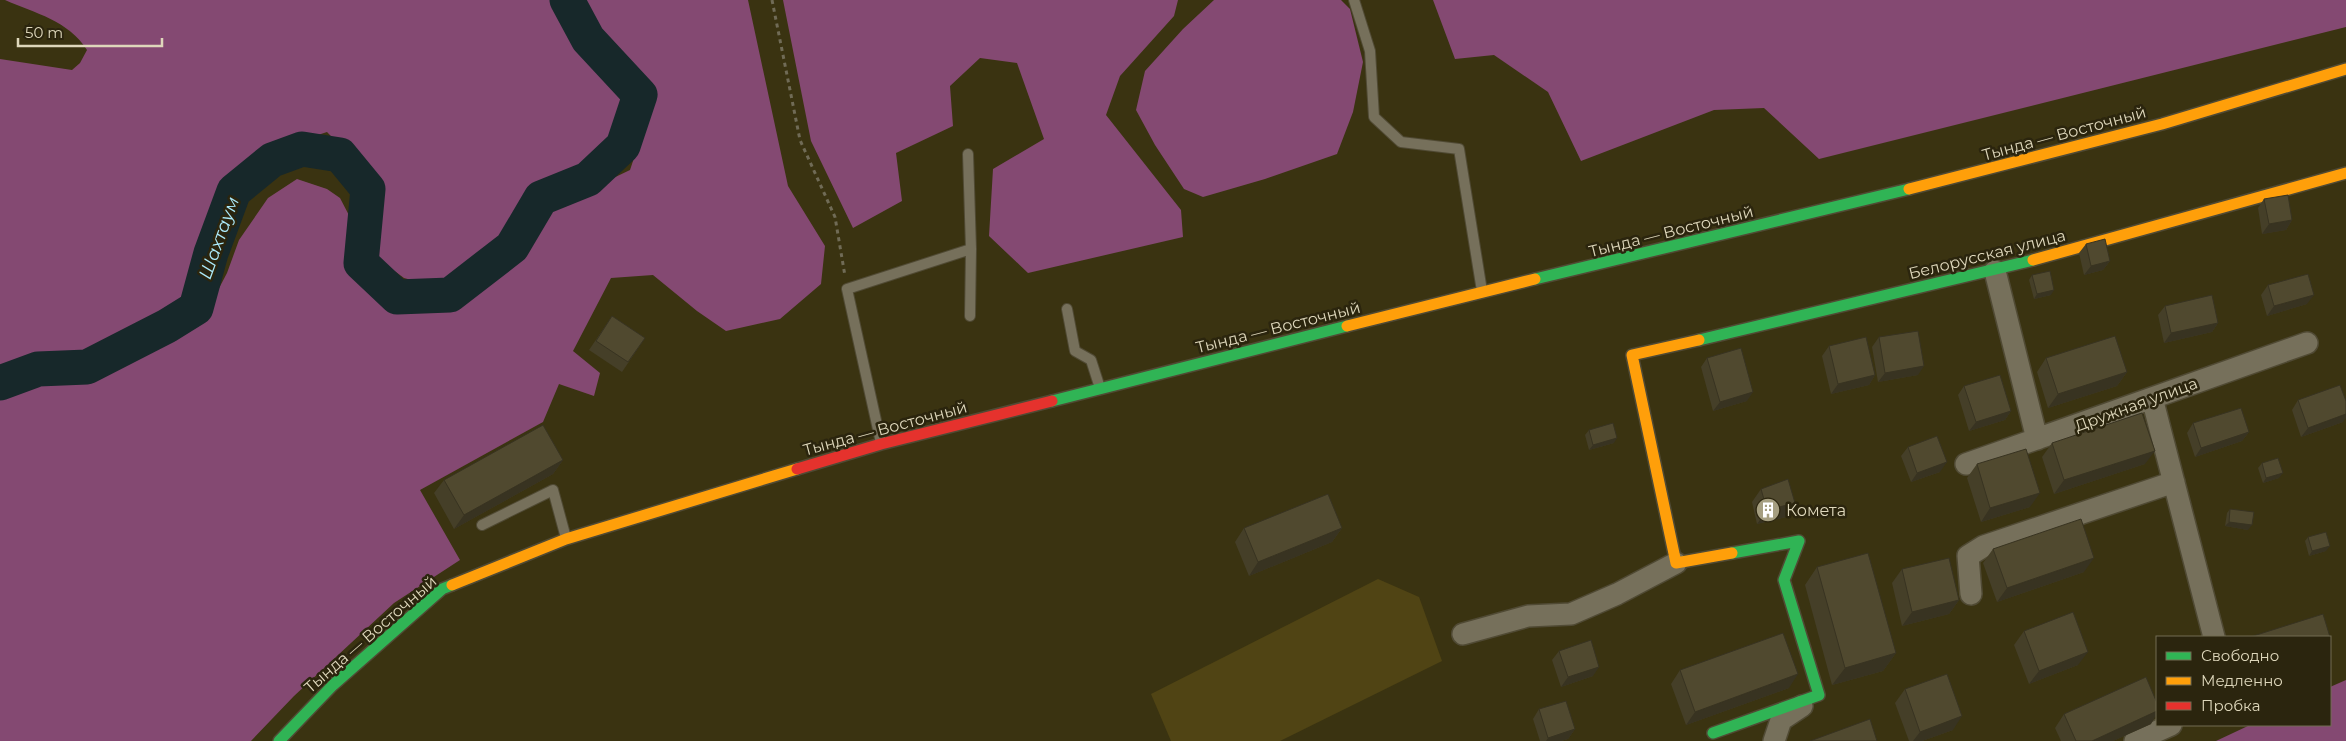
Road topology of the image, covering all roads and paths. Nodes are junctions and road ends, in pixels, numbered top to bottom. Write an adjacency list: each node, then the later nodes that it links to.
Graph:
1 (772, 0): 8 (path)
2 (1354, 0): 9 (lane)
3 (2346, 69): 9 (street, Тында — Восточный)
4 (968, 154): 6 (lane)
5 (2346, 173): 7 (street, Белорусская улица)
6 (972, 249): 8 (lane); 11 (lane)
7 (1995, 271): 15 (street); 21 (street, Белорусская улица)
8 (847, 289): 16 (lane)
9 (1482, 292): 13 (street, Тында — Восточный)
10 (1067, 309): 13 (lane)
11 (970, 316)
12 (2307, 343): 14 (street, Дружная улица)
13 (1100, 389): 16 (street, Тында — Восточный)
14 (2152, 398): 15 (street, Дружная улица); 18 (street)
15 (2038, 439): 17 (street, Дружная улица)
16 (881, 444): 20 (street, Тында — Восточный)
17 (1966, 464)
18 (2174, 482): 22 (street); 24 (street)
19 (482, 525): 20 (lane)
20 (566, 539): 28 (street, Тында — Восточный)
21 (1676, 563): 23 (street); 25 (street)
22 (1972, 594)
23 (1463, 634)
24 (2214, 636)
25 (1819, 695): 27 (street); 29 (street)
26 (2170, 726): 30 (street)
27 (1712, 733)
28 (279, 741)
29 (1774, 741)
30 (2135, 741)

